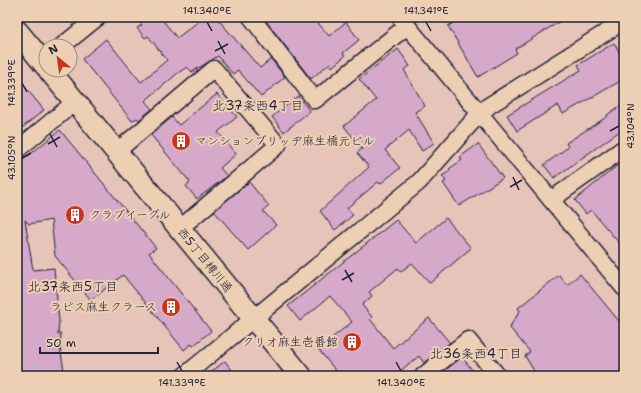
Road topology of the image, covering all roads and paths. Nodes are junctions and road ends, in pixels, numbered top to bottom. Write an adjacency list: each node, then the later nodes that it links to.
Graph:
1 (98, 17): 6 (street)
2 (251, 17): 3 (street)
3 (403, 22): 10 (street)
4 (624, 22): 10 (street)
5 (17, 31): 7 (street, 西5丁目樽川通)
6 (72, 38)
7 (38, 55)
8 (57, 78): 9 (street, 西5丁目樽川通)
9 (75, 102): 12 (street); 13 (street, 西5丁目樽川通)
10 (479, 114): 14 (street); 17 (street)
11 (624, 148): 14 (street)
12 (17, 150)
13 (116, 152): 15 (street, 西5丁目樽川通); 15 (street)
14 (551, 200): 16 (street)
15 (179, 228): 17 (street, 西5丁目樽川通)
16 (624, 288)
17 (253, 318): 18 (street); 19 (street, 西5丁目樽川通)
18 (184, 376)
19 (301, 376)
20 (423, 376): 21 (street)
21 (498, 376)

